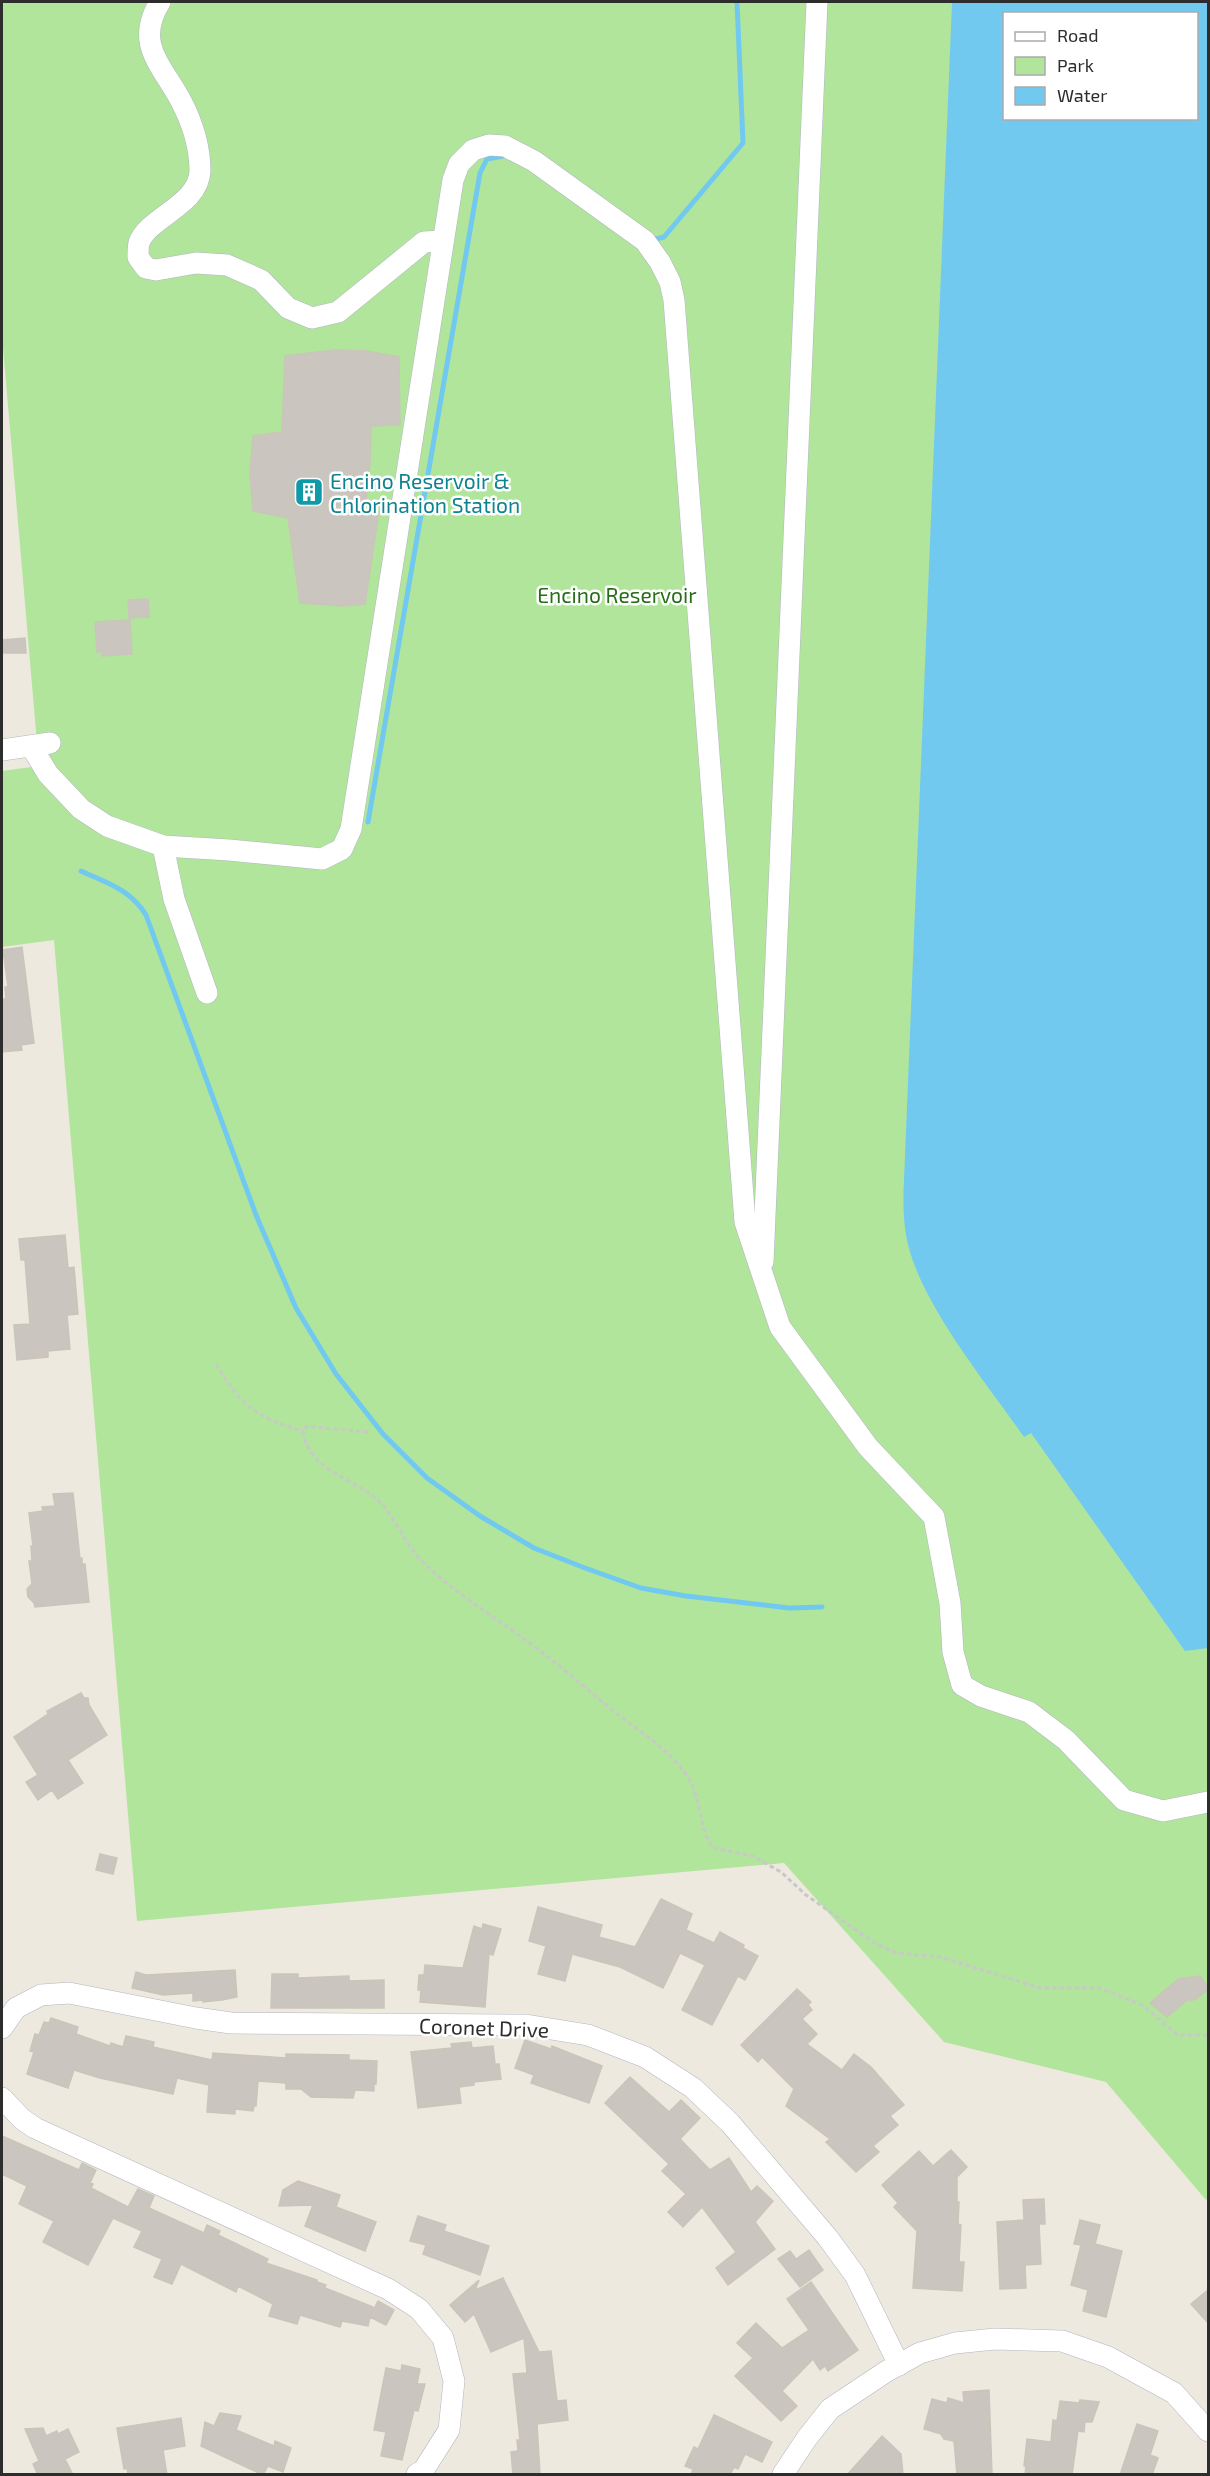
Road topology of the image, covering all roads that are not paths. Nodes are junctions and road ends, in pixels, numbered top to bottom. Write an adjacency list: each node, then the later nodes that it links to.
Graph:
1 (160, 2): 3 (street)
2 (817, 2): 7 (street)
3 (443, 241): 5 (street); 7 (street)
4 (2, 750): 5 (street)
5 (162, 846): 6 (street)
6 (207, 993)
7 (763, 1277): 8 (street)
8 (1209, 1802)
9 (2, 2028): 11 (street, Coronet Drive)
10 (2, 2098): 13 (street)
11 (899, 2365): 12 (street); 14 (street)
12 (1209, 2431)
13 (417, 2475)
14 (783, 2475)

